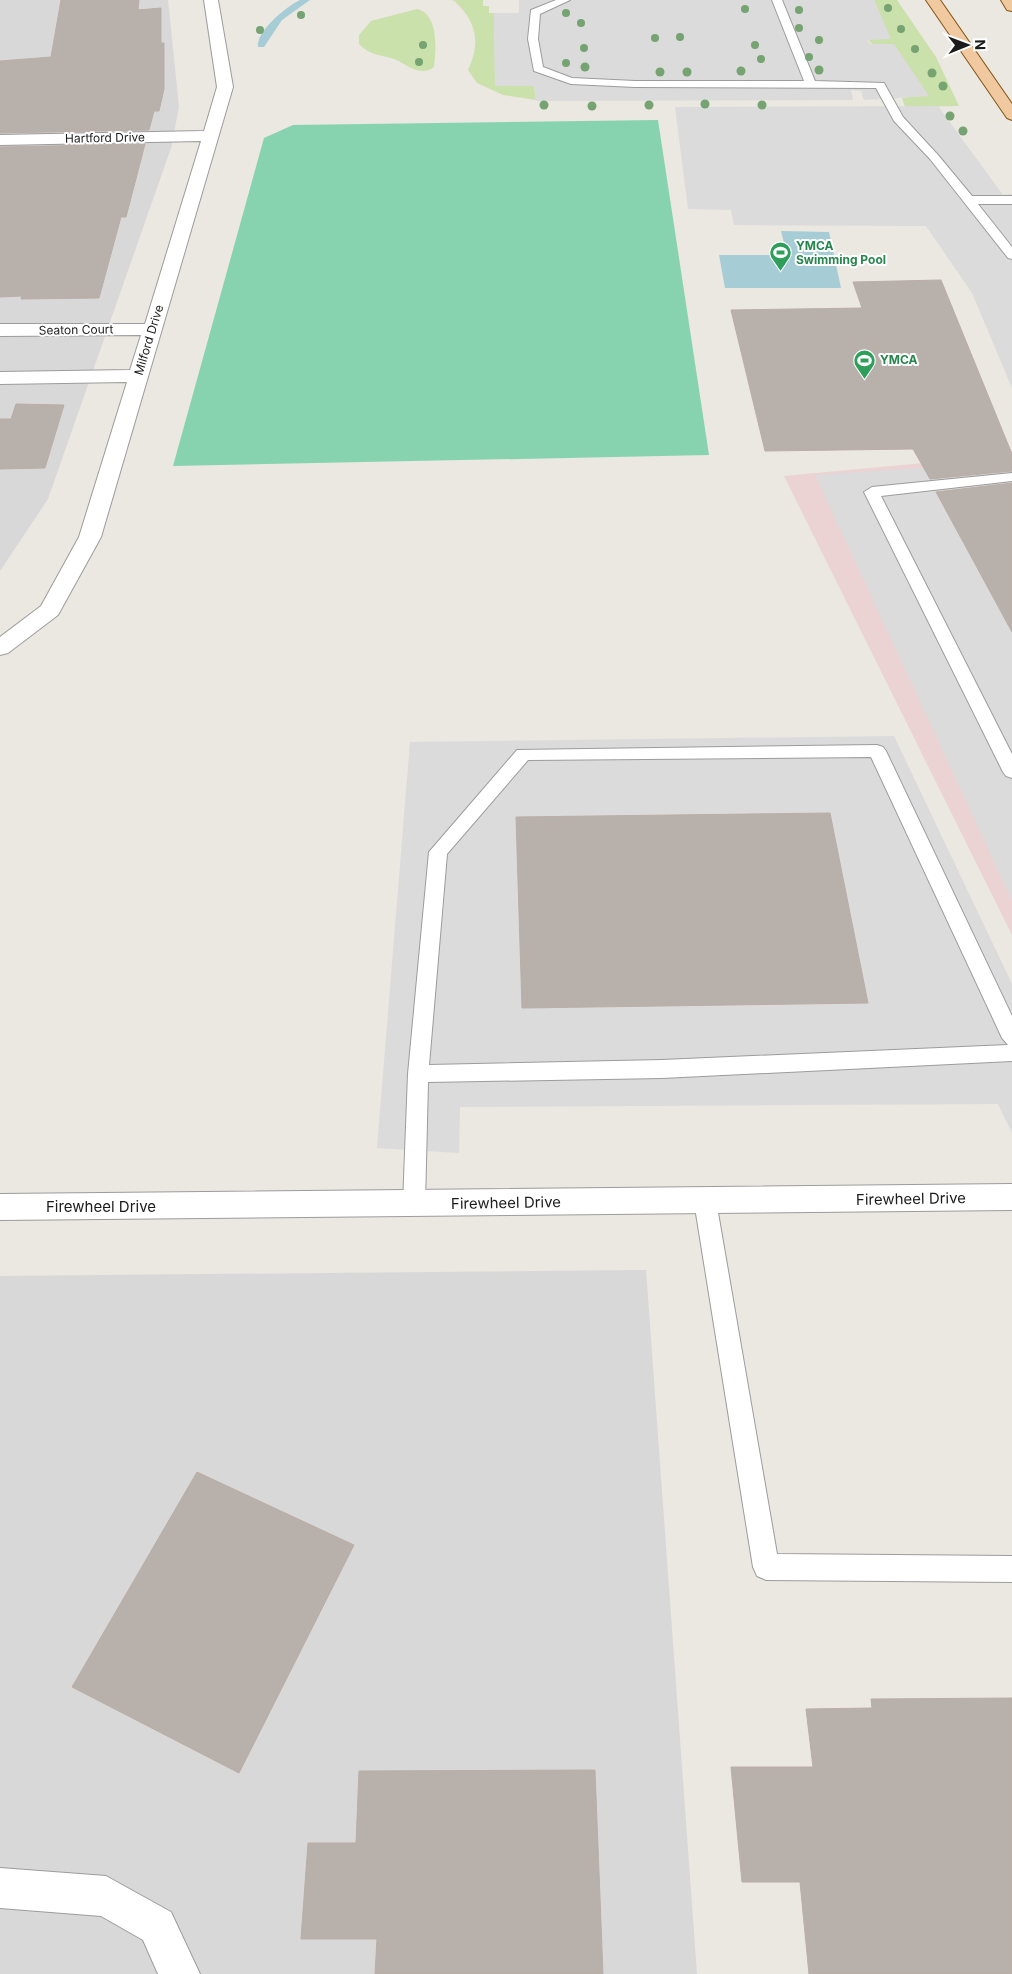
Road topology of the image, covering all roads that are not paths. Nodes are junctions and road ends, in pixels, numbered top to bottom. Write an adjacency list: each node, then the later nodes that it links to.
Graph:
1 (211, 0): 9 (street, Milford Drive)
2 (565, 0): 7 (lane)
3 (777, 0): 7 (lane)
4 (933, 0): 8 (main road)
5 (1008, 0): 6 (main road)
6 (1012, 7)
7 (811, 84): 11 (lane)
8 (1012, 115)
9 (211, 136): 10 (street, Hartford Drive); 14 (street, Milford Drive)
10 (0, 140)
11 (969, 200): 12 (lane); 13 (lane)
12 (1012, 200)
13 (1012, 255)
14 (153, 329): 15 (street, Seaton Court); 16 (street, Milford Drive)
15 (0, 330)
16 (138, 376): 17 (street); 19 (street, Milford Drive)
17 (0, 378)
18 (1012, 477): 20 (lane)
19 (0, 648)
20 (1012, 772)
21 (1012, 1038): 23 (lane)
22 (1012, 1053): 23 (lane)
23 (418, 1074): 26 (lane)
24 (1012, 1198): 25 (street, Firewheel Drive)
25 (705, 1201): 26 (street, Firewheel Drive); 28 (lane)
26 (414, 1204): 27 (street, Firewheel Drive)
27 (0, 1208)
28 (1012, 1570)
29 (0, 1888): 30 (street)
30 (179, 1974)

